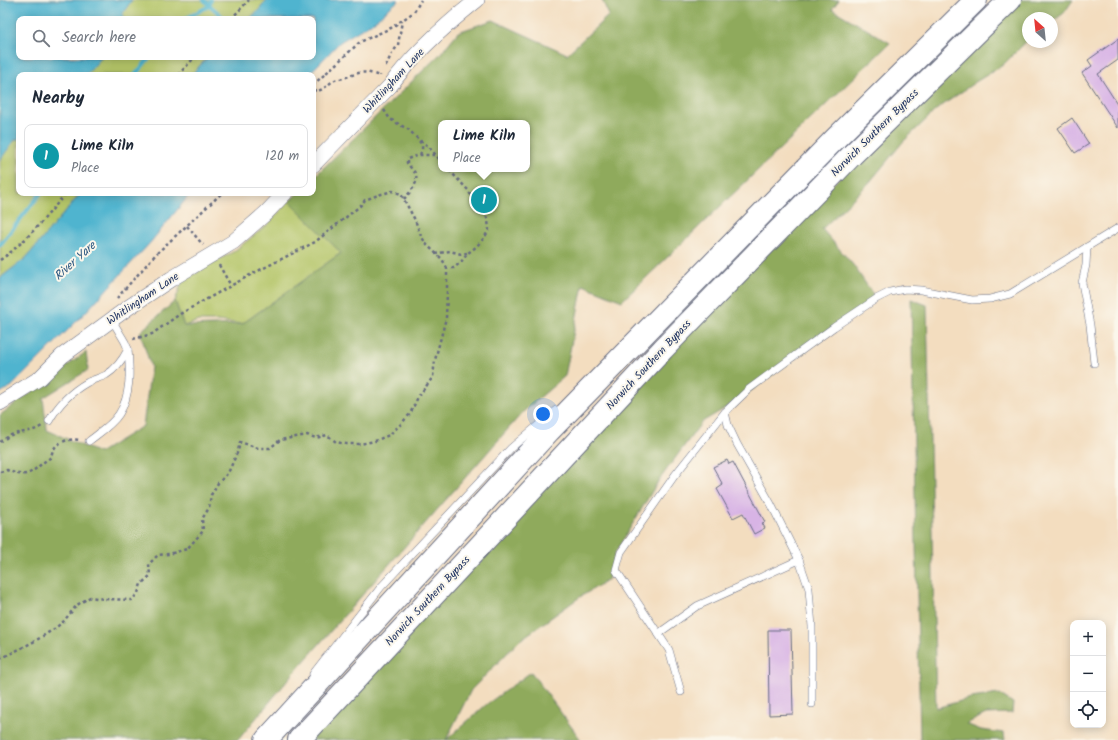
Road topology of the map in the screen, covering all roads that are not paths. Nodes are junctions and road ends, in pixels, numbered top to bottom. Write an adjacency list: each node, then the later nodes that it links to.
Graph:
1 (477, 0): 4 (street, Whitlingham Lane)
2 (976, 0): 11 (highway)
3 (1010, 0): 26 (highway, Norwich Southern Bypass)
4 (316, 162)
5 (282, 196): 8 (street, Whitlingham Lane)
6 (1118, 228): 7 (lane)
7 (1087, 247): 10 (lane); 15 (lane)
8 (112, 320): 9 (lane); 13 (street, Whitlingham Lane)
9 (128, 349): 16 (lane); 17 (lane)
10 (1094, 363)
11 (614, 364): 12 (lane); 25 (highway)
12 (571, 398)
13 (0, 403)
14 (559, 408): 20 (lane)
15 (725, 412): 18 (lane); 19 (lane)
16 (49, 421)
17 (89, 441)
18 (799, 560): 19 (lane); 23 (lane)
19 (659, 633): 21 (lane)
20 (307, 680)
21 (681, 692)
22 (289, 704): 24 (lane)
23 (812, 704)
24 (260, 740)
25 (266, 740)
26 (299, 740)

